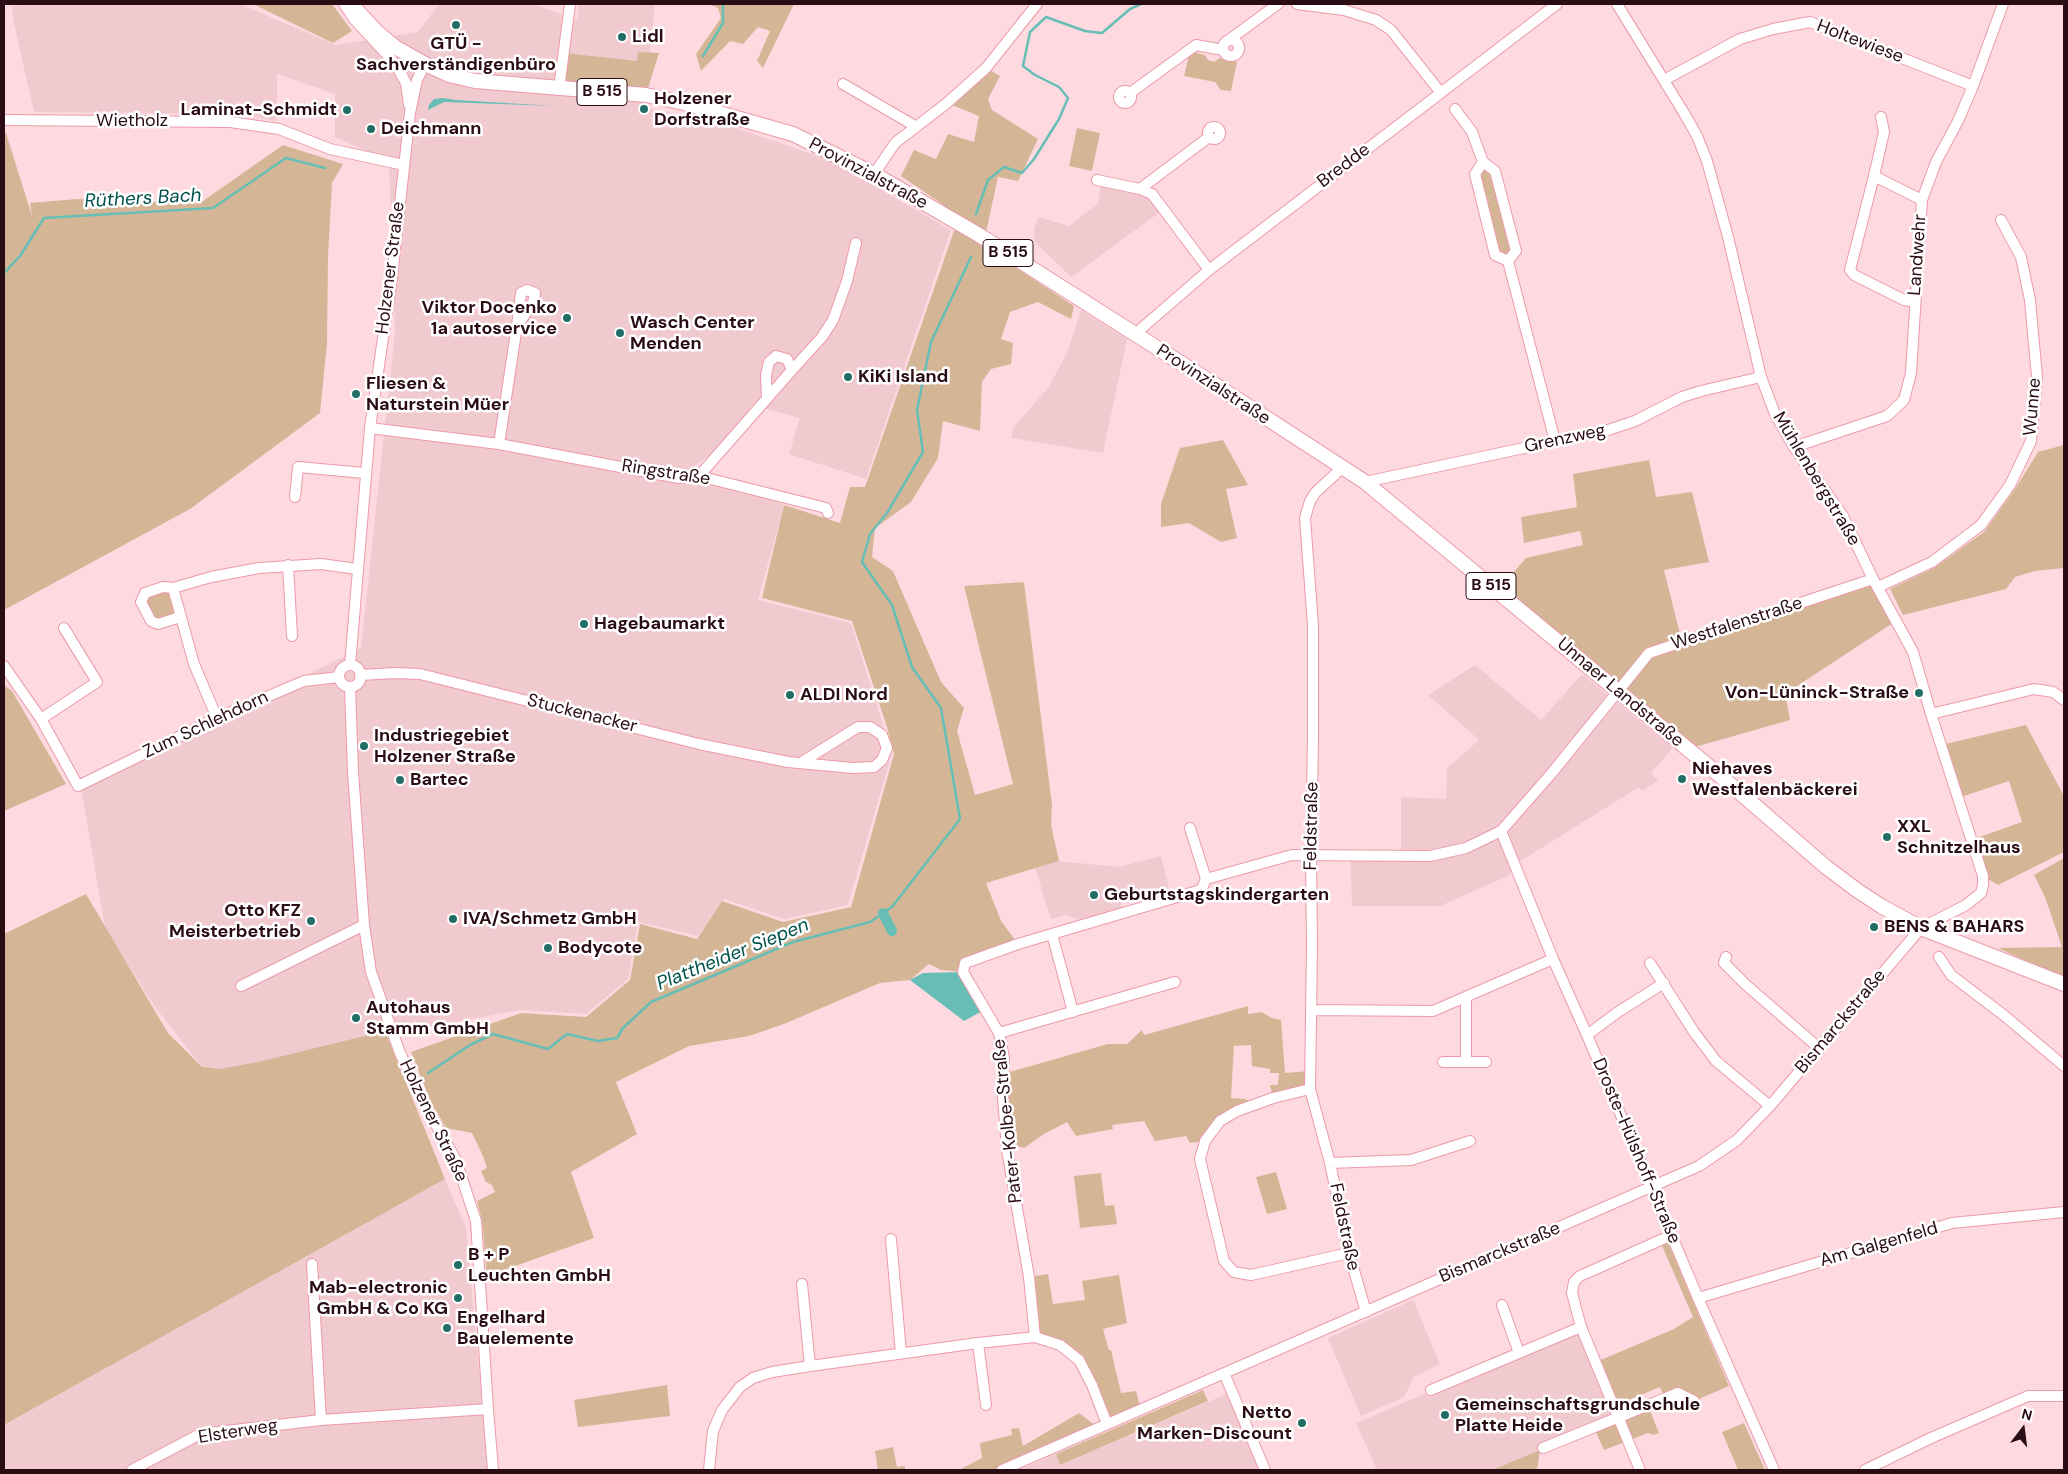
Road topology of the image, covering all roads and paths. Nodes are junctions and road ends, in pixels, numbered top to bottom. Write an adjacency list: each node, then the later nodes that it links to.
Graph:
1 (344, 4): 18 (street)
2 (351, 4): 10 (main road, Provinzialstraße / B 515)
3 (570, 4): 14 (street)
4 (1037, 4): 21 (street)
5 (1278, 4): 16 (street)
6 (1297, 4): 15 (street)
7 (1557, 4): 15 (street, Bredde)
8 (1617, 4): 11 (street, Mühlenbergstraße)
9 (2003, 4): 13 (street, Landwehr)
10 (424, 64): 14 (main road, Provinzialstraße / B 515); 18 (street, Holzener Straße)
11 (1664, 80): 13 (street, Holtewiese); 38 (street, Mühlenbergstraße)
12 (843, 84): 21 (street)
13 (1974, 86): 29 (street, Landwehr)
14 (559, 89): 25 (main road, Provinzialstraße / B 515)
15 (1441, 92): 33 (street, Bredde)
16 (1130, 93)
17 (1455, 109): 23 (street)
18 (410, 113): 24 (street, Holzener Straße)
19 (1881, 117): 26 (street)
20 (4, 120): 24 (street, Wietholz)
21 (916, 126): 25 (street)
22 (1209, 137): 28 (street)
23 (1483, 162): 32 (street); 32 (street)
24 (404, 166): 40 (street, Holzener Straße)
25 (874, 174): 36 (main road, Provinzialstraße / B 515)
26 (1874, 176): 29 (street); 34 (street)
27 (1096, 180): 28 (street)
28 (1140, 189): 33 (street)
29 (1922, 200): 34 (street, Landwehr)
30 (2001, 220): 52 (street, Wunne)
31 (856, 243): 37 (street)
32 (1508, 261): 41 (street)
33 (1209, 270): 36 (street, Bredde)
34 (1915, 302): 43 (street, Landwehr)
35 (517, 326): 42 (street)
36 (1135, 334): 44 (main road, Provinzialstraße / B 515)
37 (792, 370): 39 (street); 39 (street)
38 (1760, 377): 41 (street, Grenzweg); 43 (street, Mühlenbergstraße)
39 (767, 398): 46 (street)
40 (370, 428): 42 (street, Ringstraße); 45 (street, Holzener Straße)
41 (1555, 441): 47 (street, Grenzweg)
42 (499, 444): 46 (street, Ringstraße)
43 (1794, 447): 52 (street, Mühlenbergstraße)
44 (1342, 468): 47 (main road, Unnaer Landstraße / B 515); 70 (street, Feldstraße)
45 (365, 473): 48 (street); 51 (street, Holzener Straße)
46 (699, 476): 49 (street, Ringstraße)
47 (1364, 482): 62 (main road, Unnaer Landstraße / B 515)
48 (295, 498)
49 (828, 513)
50 (288, 565): 51 (street); 53 (street); 56 (street)
51 (357, 569): 57 (street, Holzener Straße)
52 (1875, 583): 62 (street, Westfalenstraße); 64 (street, Mühlenbergstraße)
53 (173, 588): 54 (street); 54 (street)
54 (180, 617): 65 (street)
55 (64, 628): 66 (street)
56 (292, 636)
57 (350, 665): 59 (street); 60 (street)
58 (4, 666): 66 (street)
59 (360, 675): 61 (street); 67 (street, Stuckenacker)
60 (339, 677): 61 (street); 65 (street, Zum Schlehdorn)
61 (350, 687): 72 (street, Holzener Straße)
62 (1617, 691): 69 (street, Pater-Kolbe-Straße); 73 (main road, Unnaer Landstraße / B 515)
63 (2064, 700): 64 (street)
64 (1931, 714): 73 (street, Mühlenbergstraße)
65 (216, 718): 66 (street, Zum Schlehdorn)
66 (40, 719)
67 (802, 762): 67 (street, Stuckenacker)
68 (1190, 828): 71 (street)
69 (1501, 831): 70 (street, Pater-Kolbe-Straße); 77 (street, Droste-Hülshoff-Straße)
70 (1310, 855): 71 (street, Pater-Kolbe-Straße); 84 (street, Feldstraße)
71 (1206, 879): 74 (street, Pater-Kolbe-Straße)
72 (364, 925): 82 (street); 118 (street, Holzener Straße)
73 (1921, 928): 81 (main road, Unnaer Landstraße / B 515); 88 (street, Bismarckstraße)
74 (1052, 934): 85 (street); 86 (street, Pater-Kolbe-Straße)
75 (1726, 957): 88 (street)
76 (1940, 957): 92 (street)
77 (1553, 959): 83 (street); 87 (street, Droste-Hülshoff-Straße)
78 (1650, 963): 80 (street)
79 (1175, 982): 85 (street)
80 (1664, 983): 87 (street); 94 (street)
81 (2064, 984)
82 (241, 986)
83 (1466, 997): 84 (street); 90 (street)
84 (1311, 1010): 93 (street, Feldstraße)
85 (1072, 1012): 86 (street)
86 (999, 1033): 108 (street, Pater-Kolbe-Straße)
87 (1587, 1035): 97 (street, Droste-Hülshoff-Straße)
88 (1820, 1049): 94 (street, Bismarckstraße)
89 (1443, 1062): 90 (street)
90 (1466, 1062): 91 (street)
91 (1486, 1062)
92 (2064, 1066)
93 (1310, 1089): 96 (street, Feldstraße); 101 (street)
94 (1770, 1106): 97 (street, Bismarckstraße)
95 (1470, 1141): 96 (street)
96 (1330, 1163): 101 (street, Feldstraße)
97 (1652, 1187): 99 (street, Droste-Hülshoff-Straße); 106 (street, Bismarckstraße)
98 (2064, 1212): 104 (street, Am Galgenfeld)
99 (1672, 1235): 104 (street, Droste-Hülshoff-Straße); 107 (street)
100 (891, 1238): 110 (street)
101 (1349, 1253): 106 (street, Feldstraße)
102 (312, 1264): 120 (street)
103 (802, 1284): 112 (street)
104 (1698, 1298): 129 (street, Droste-Hülshoff-Straße)
105 (1502, 1305): 111 (street)
106 (1366, 1312): 113 (street, Bismarckstraße)
107 (1581, 1328): 111 (street); 119 (street)
108 (1035, 1337): 109 (street); 121 (street)
109 (978, 1343): 110 (street); 117 (street)
110 (902, 1353): 112 (street)
111 (1519, 1353): 114 (street)
112 (810, 1366): 125 (street)
113 (1224, 1373): 121 (street, Bismarckstraße); 127 (street)
114 (1431, 1390)
115 (2064, 1396): 130 (street)
116 (1694, 1401): 119 (street)
117 (986, 1405)
118 (488, 1409): 120 (street, Elsterweg); 124 (street, Holzener Straße)
119 (1619, 1418): 122 (street); 128 (street)
120 (321, 1420): 123 (street, Elsterweg)
121 (1107, 1424): 126 (street, Bismarckstraße)
122 (1543, 1448)
123 (132, 1470)
124 (493, 1470)
125 (709, 1470)
126 (1002, 1470)
127 (1265, 1470)
128 (1640, 1470)
129 (1774, 1470)
130 (1865, 1470)

